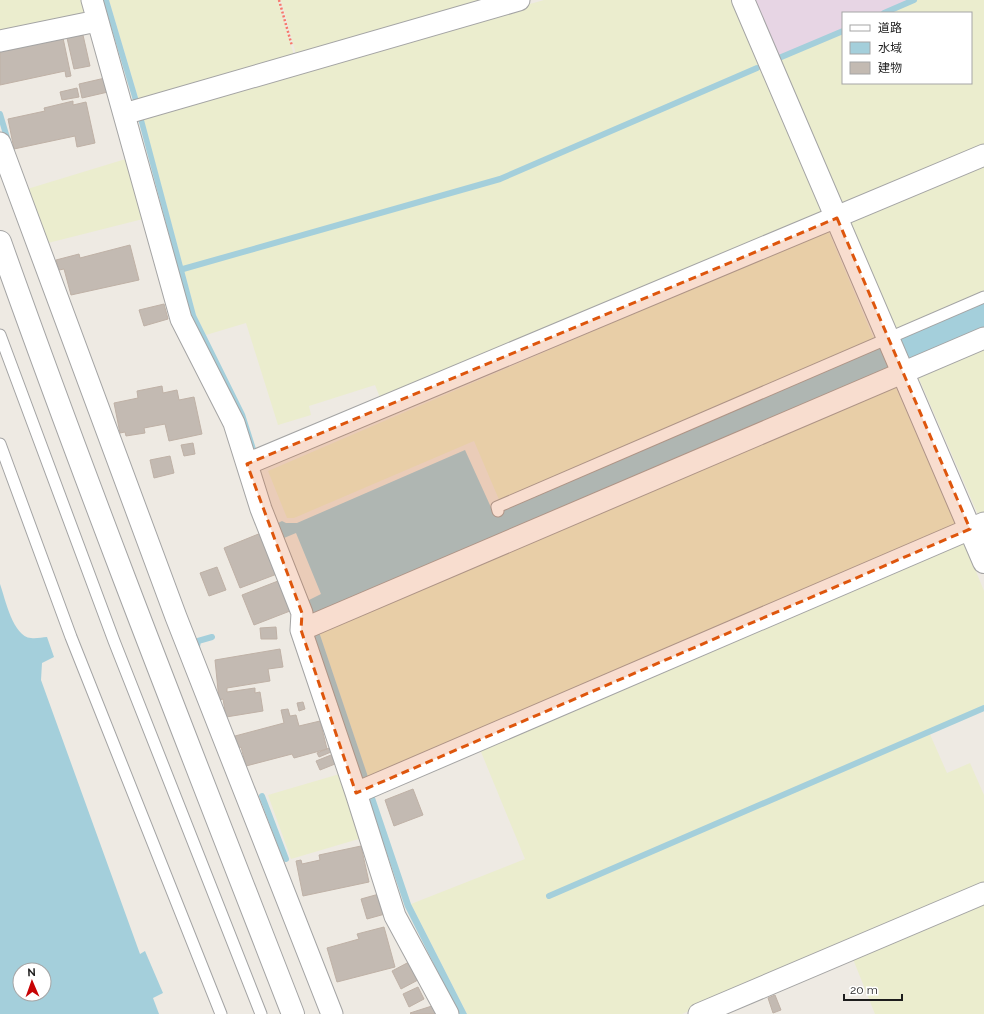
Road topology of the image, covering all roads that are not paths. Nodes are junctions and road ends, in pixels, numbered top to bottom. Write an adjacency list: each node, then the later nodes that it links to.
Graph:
1 (92, 0): 4 (street)
2 (519, 0): 6 (street)
3 (743, 0): 9 (street)
4 (97, 21): 5 (street); 6 (street)
5 (0, 42)
6 (132, 112): 17 (street)
7 (0, 143): 27 (street)
8 (984, 155): 9 (street)
9 (837, 218): 14 (street); 17 (street)
10 (0, 242): 26 (street)
11 (984, 296): 14 (lane)
12 (0, 335): 25 (lane)
13 (984, 338): 15 (street)
14 (889, 339): 15 (street); 18 (lane)
15 (903, 372): 19 (street); 21 (street)
16 (0, 444): 24 (lane)
17 (247, 464): 21 (street)
18 (498, 511)
19 (977, 526): 20 (street); 22 (street)
20 (984, 562)
21 (309, 626): 22 (street)
22 (364, 790): 28 (street)
23 (984, 893): 29 (street)
24 (221, 1014)
25 (261, 1014)
26 (293, 1014)
27 (332, 1014)
28 (448, 1014)
29 (699, 1014)

